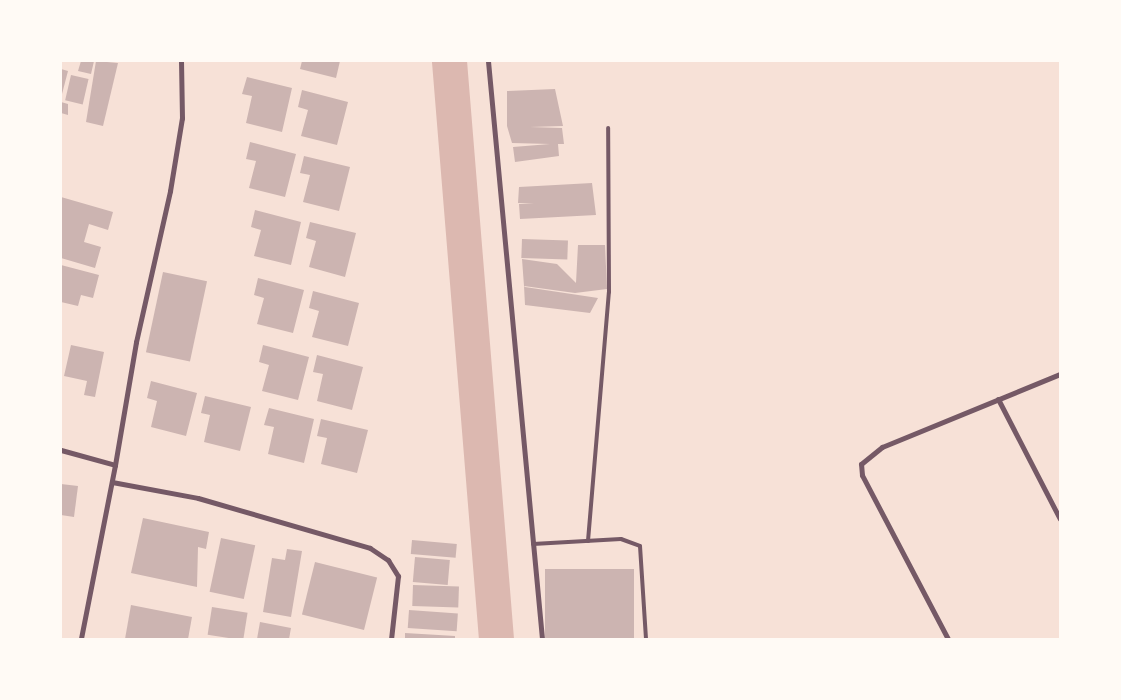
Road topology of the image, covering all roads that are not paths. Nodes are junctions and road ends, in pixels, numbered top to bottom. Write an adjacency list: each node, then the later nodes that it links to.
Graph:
1 (181, 61): 7 (street)
2 (488, 61): 11 (street)
3 (608, 128): 10 (lane)
4 (1060, 374): 5 (street)
5 (998, 399): 9 (street); 16 (street)
6 (61, 450): 7 (street)
7 (115, 465): 8 (street)
8 (112, 482): 12 (street); 13 (street)
9 (1060, 519)
10 (588, 541): 11 (lane); 15 (lane)
11 (533, 544): 14 (street)
12 (81, 639)
13 (391, 639)
14 (542, 639)
15 (646, 639)
16 (948, 639)

